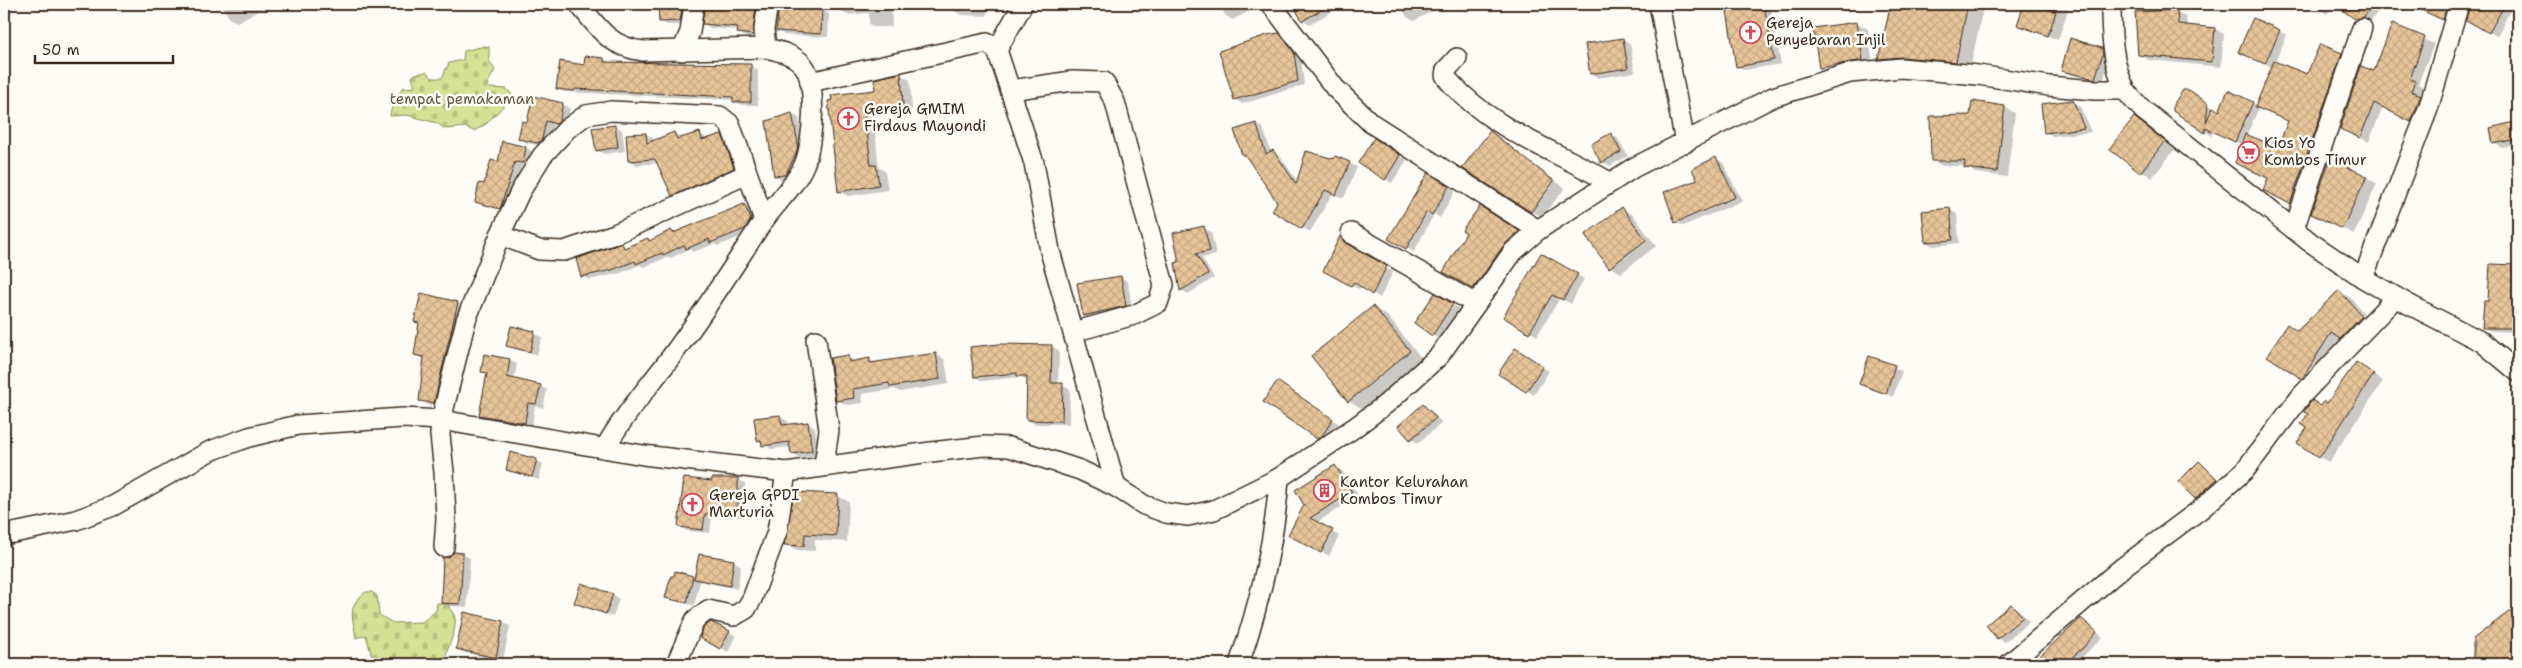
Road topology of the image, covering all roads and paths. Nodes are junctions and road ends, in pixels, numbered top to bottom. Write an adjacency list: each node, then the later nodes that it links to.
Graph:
1 (579, 4): 12 (street)
2 (694, 4): 12 (street)
3 (768, 4): 10 (street)
4 (1023, 4): 11 (street)
5 (1271, 4): 22 (street)
6 (1659, 4): 17 (street)
7 (2111, 4): 16 (street)
8 (2459, 4): 25 (street)
9 (2362, 28): 21 (street)
10 (766, 48): 12 (street); 14 (street)
11 (997, 50): 14 (street); 15 (street)
12 (682, 51)
13 (1457, 58): 19 (street)
14 (810, 82): 20 (street)
15 (1010, 90): 28 (street); 28 (street)
16 (2125, 90): 17 (street); 21 (street)
17 (1685, 142): 19 (street)
18 (747, 174): 20 (street); 24 (street); 24 (street)
19 (1610, 182): 22 (street)
20 (764, 220): 32 (street)
21 (2294, 229): 25 (street)
22 (1538, 230): 27 (street)
23 (1350, 233): 27 (street)
24 (500, 236): 31 (street)
25 (2363, 278): 26 (street)
26 (2396, 297): 30 (street); 41 (street)
27 (1476, 304): 35 (street)
28 (1073, 332): 36 (street)
29 (816, 340): 33 (street)
30 (2518, 372)
31 (441, 420): 32 (street); 37 (street); 38 (street)
32 (605, 448): 34 (street)
33 (824, 465): 34 (street); 36 (street)
34 (786, 472): 39 (street)
35 (1278, 478): 36 (street); 40 (street)
36 (1116, 486)
37 (4, 535)
38 (444, 547)
39 (676, 664)
40 (1239, 664)
41 (2009, 664)

